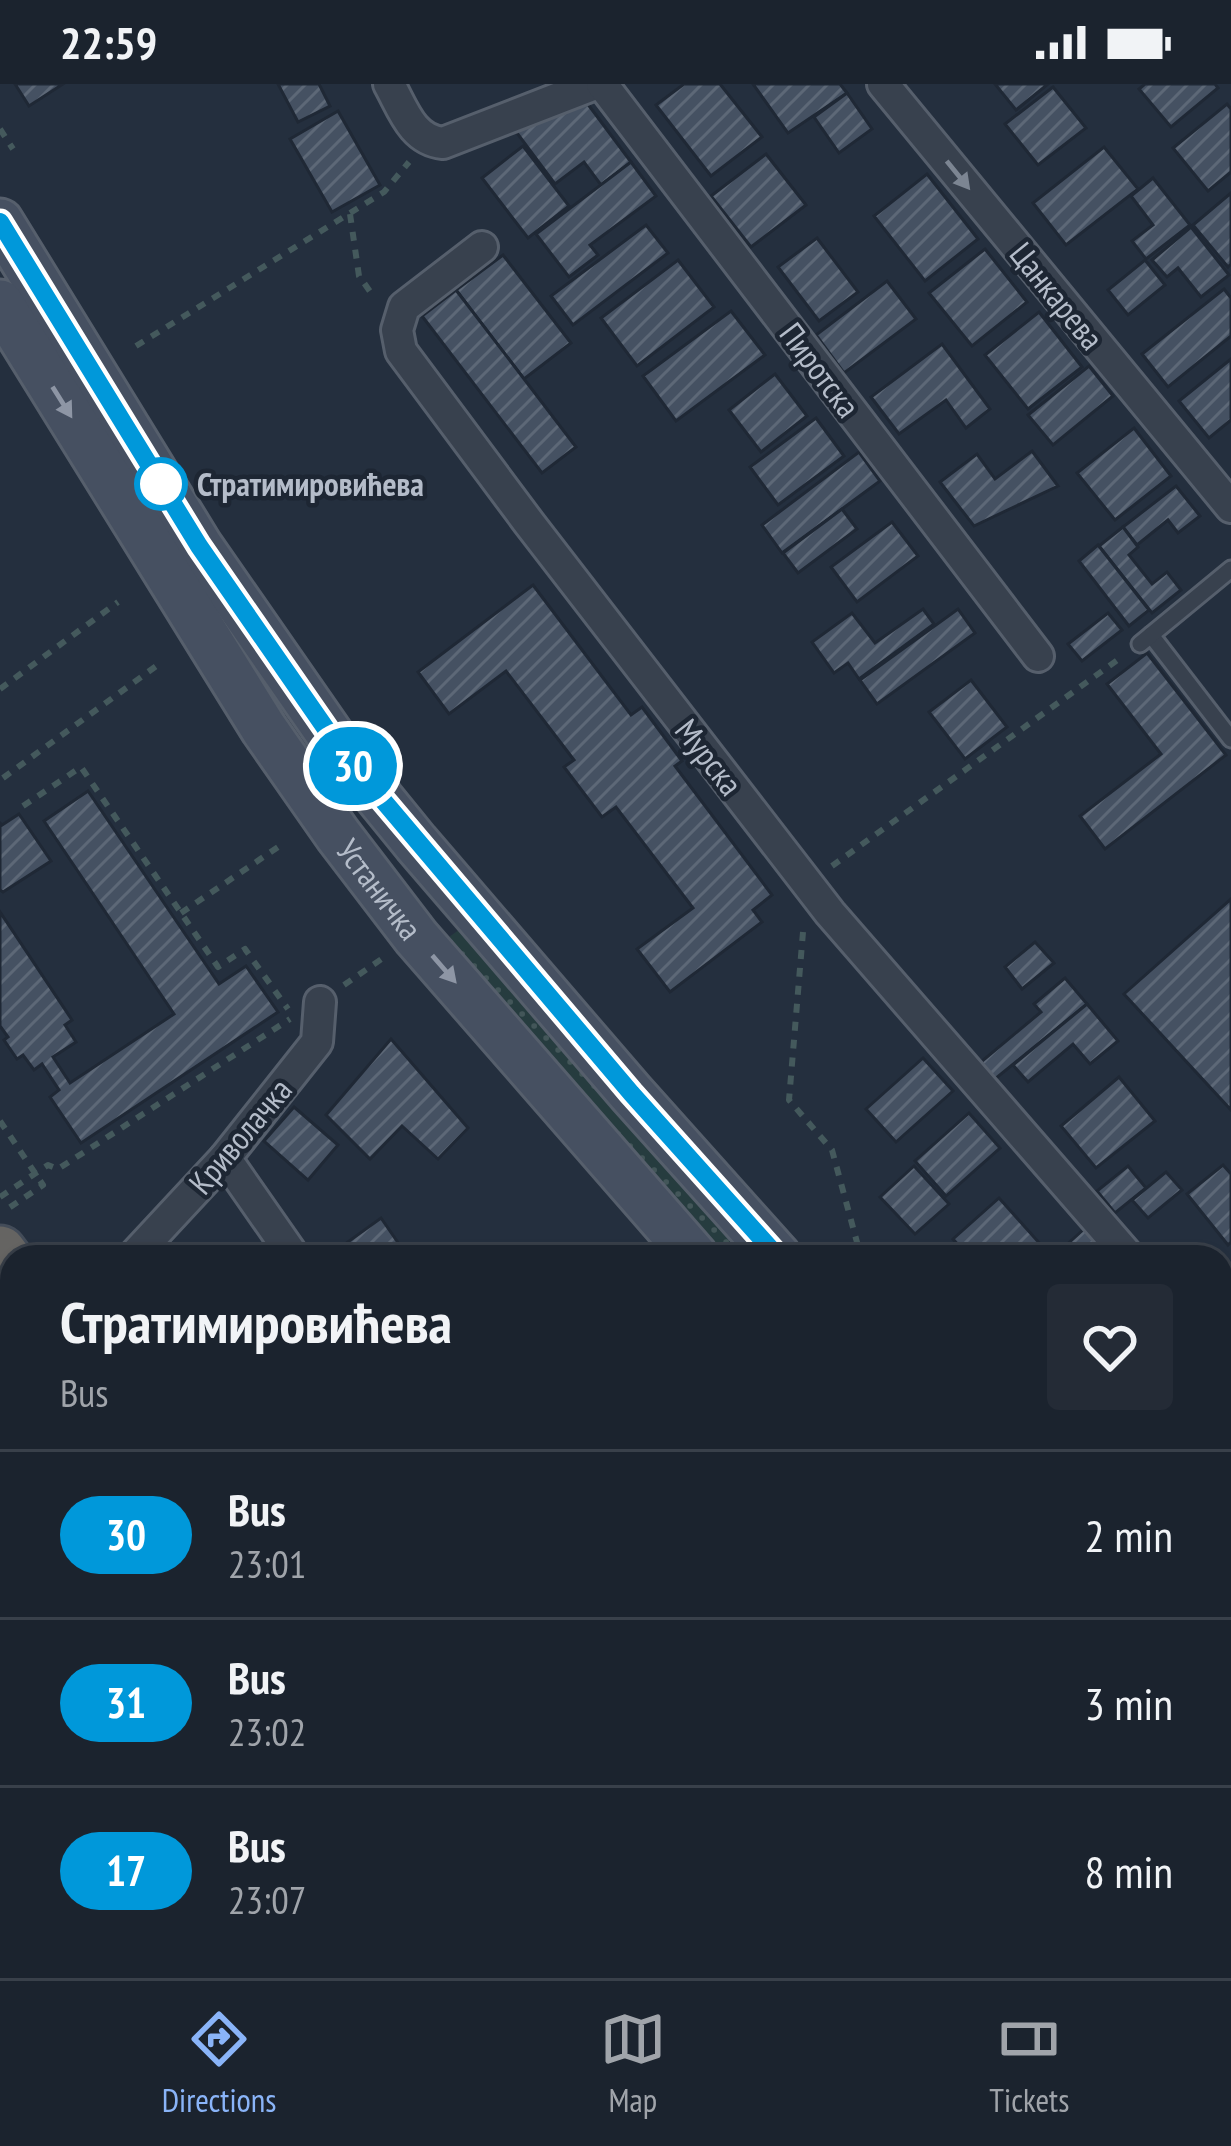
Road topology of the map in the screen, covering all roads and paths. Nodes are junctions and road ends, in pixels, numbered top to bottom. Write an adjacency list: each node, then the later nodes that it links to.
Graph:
1 (389, 84): 5 (street)
2 (598, 84): 5 (street); 17 (street, Пиротска)
3 (884, 84): 13 (street, Цанкарева, one-way to 13)
4 (0, 129): 6 (path)
5 (428, 142): 7 (path)
6 (13, 149)
7 (350, 213): 10 (path); 12 (path)
8 (0, 222): 34 (main road, Устаничка)
9 (482, 247): 24 (street, Мурска)
10 (359, 276)
11 (0, 303): 33 (main road, Устаничка, one-way to 33)
12 (136, 346)
13 (1231, 507)
14 (1231, 569): 16 (lane)
15 (118, 602): 19 (path)
16 (1146, 639): 20 (lane); 24 (path)
17 (1038, 656)
18 (159, 664): 21 (path)
19 (0, 689)
20 (1231, 739)
21 (3, 778)
22 (23, 806): 25 (path)
23 (284, 843): 25 (path)
24 (807, 884): 35 (path); 36 (street, Мурска)
25 (181, 913): 29 (path)
26 (320, 1002): 28 (street, Криволачка)
27 (0, 1121): 29 (path)
28 (225, 1158): 31 (street, Криволачка); 32 (street)
29 (36, 1173): 30 (path)
30 (0, 1197)
31 (144, 1245)
32 (286, 1245)
33 (685, 1245)
34 (767, 1245)
35 (858, 1245)
36 (1118, 1245)

